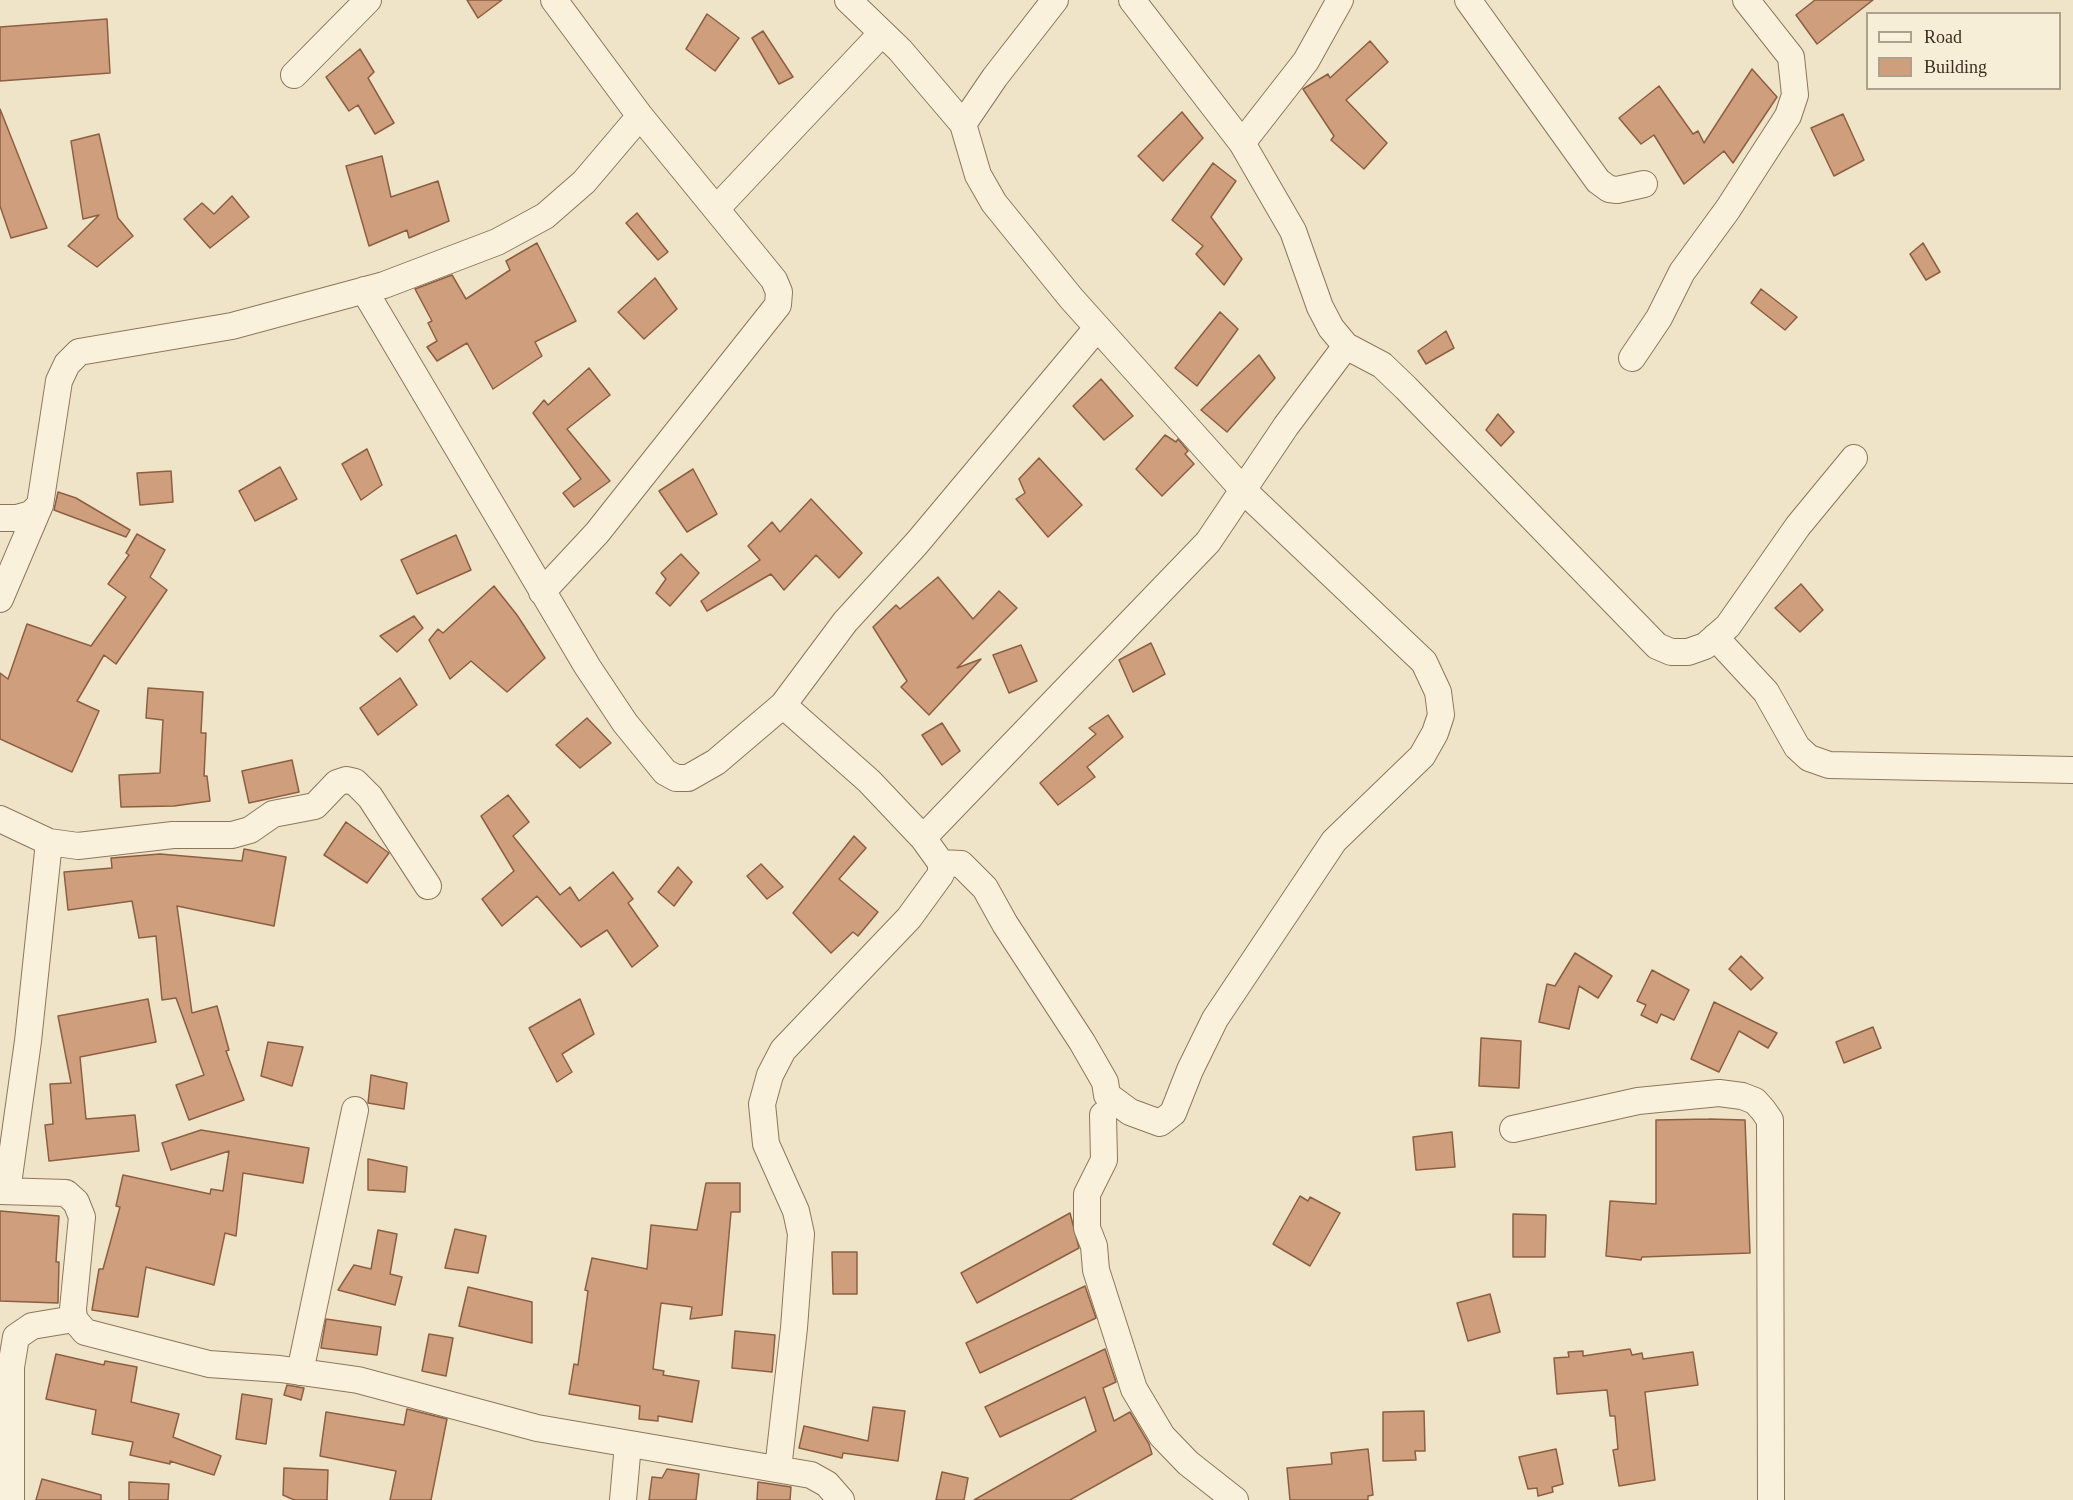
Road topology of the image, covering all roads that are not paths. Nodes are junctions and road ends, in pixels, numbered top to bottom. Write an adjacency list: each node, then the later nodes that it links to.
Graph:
1 (368, 0): 10 (street)
2 (554, 0): 11 (street)
3 (848, 0): 9 (street)
4 (1055, 0): 12 (street)
5 (1132, 0): 13 (street)
6 (1340, 0): 13 (street)
7 (1468, 0): 14 (street)
8 (1746, 0): 19 (street)
9 (882, 33): 12 (street); 15 (street)
10 (294, 75)
11 (640, 116): 15 (street); 16 (street)
12 (963, 124): 17 (street)
13 (1242, 143): 18 (street)
14 (1644, 184)
15 (717, 208): 24 (street)
16 (364, 290): 22 (street); 24 (street)
17 (1097, 328): 21 (street); 27 (street)
18 (1346, 346): 21 (street); 26 (street)
19 (1632, 358)
20 (1854, 458): 26 (street)
21 (1244, 491): 30 (street); 32 (street)
22 (40, 505): 23 (street); 25 (street)
23 (0, 518)
24 (542, 592): 27 (street)
25 (0, 600)
26 (1715, 637): 28 (street)
27 (783, 705): 30 (street)
28 (2073, 770)
29 (0, 819): 31 (street)
30 (923, 838): 32 (street)
31 (49, 842): 33 (street); 37 (street)
32 (941, 863): 41 (street)
33 (428, 886)
34 (355, 1110): 39 (street)
35 (1102, 1115): 45 (street)
36 (1513, 1129): 46 (street)
37 (4, 1191): 38 (street)
38 (74, 1319): 39 (street); 42 (street)
39 (300, 1372): 40 (street)
40 (628, 1444): 41 (street); 43 (street)
41 (778, 1469): 44 (street)
42 (11, 1500)
43 (623, 1500)
44 (841, 1500)
45 (1235, 1500)
46 (1771, 1500)

